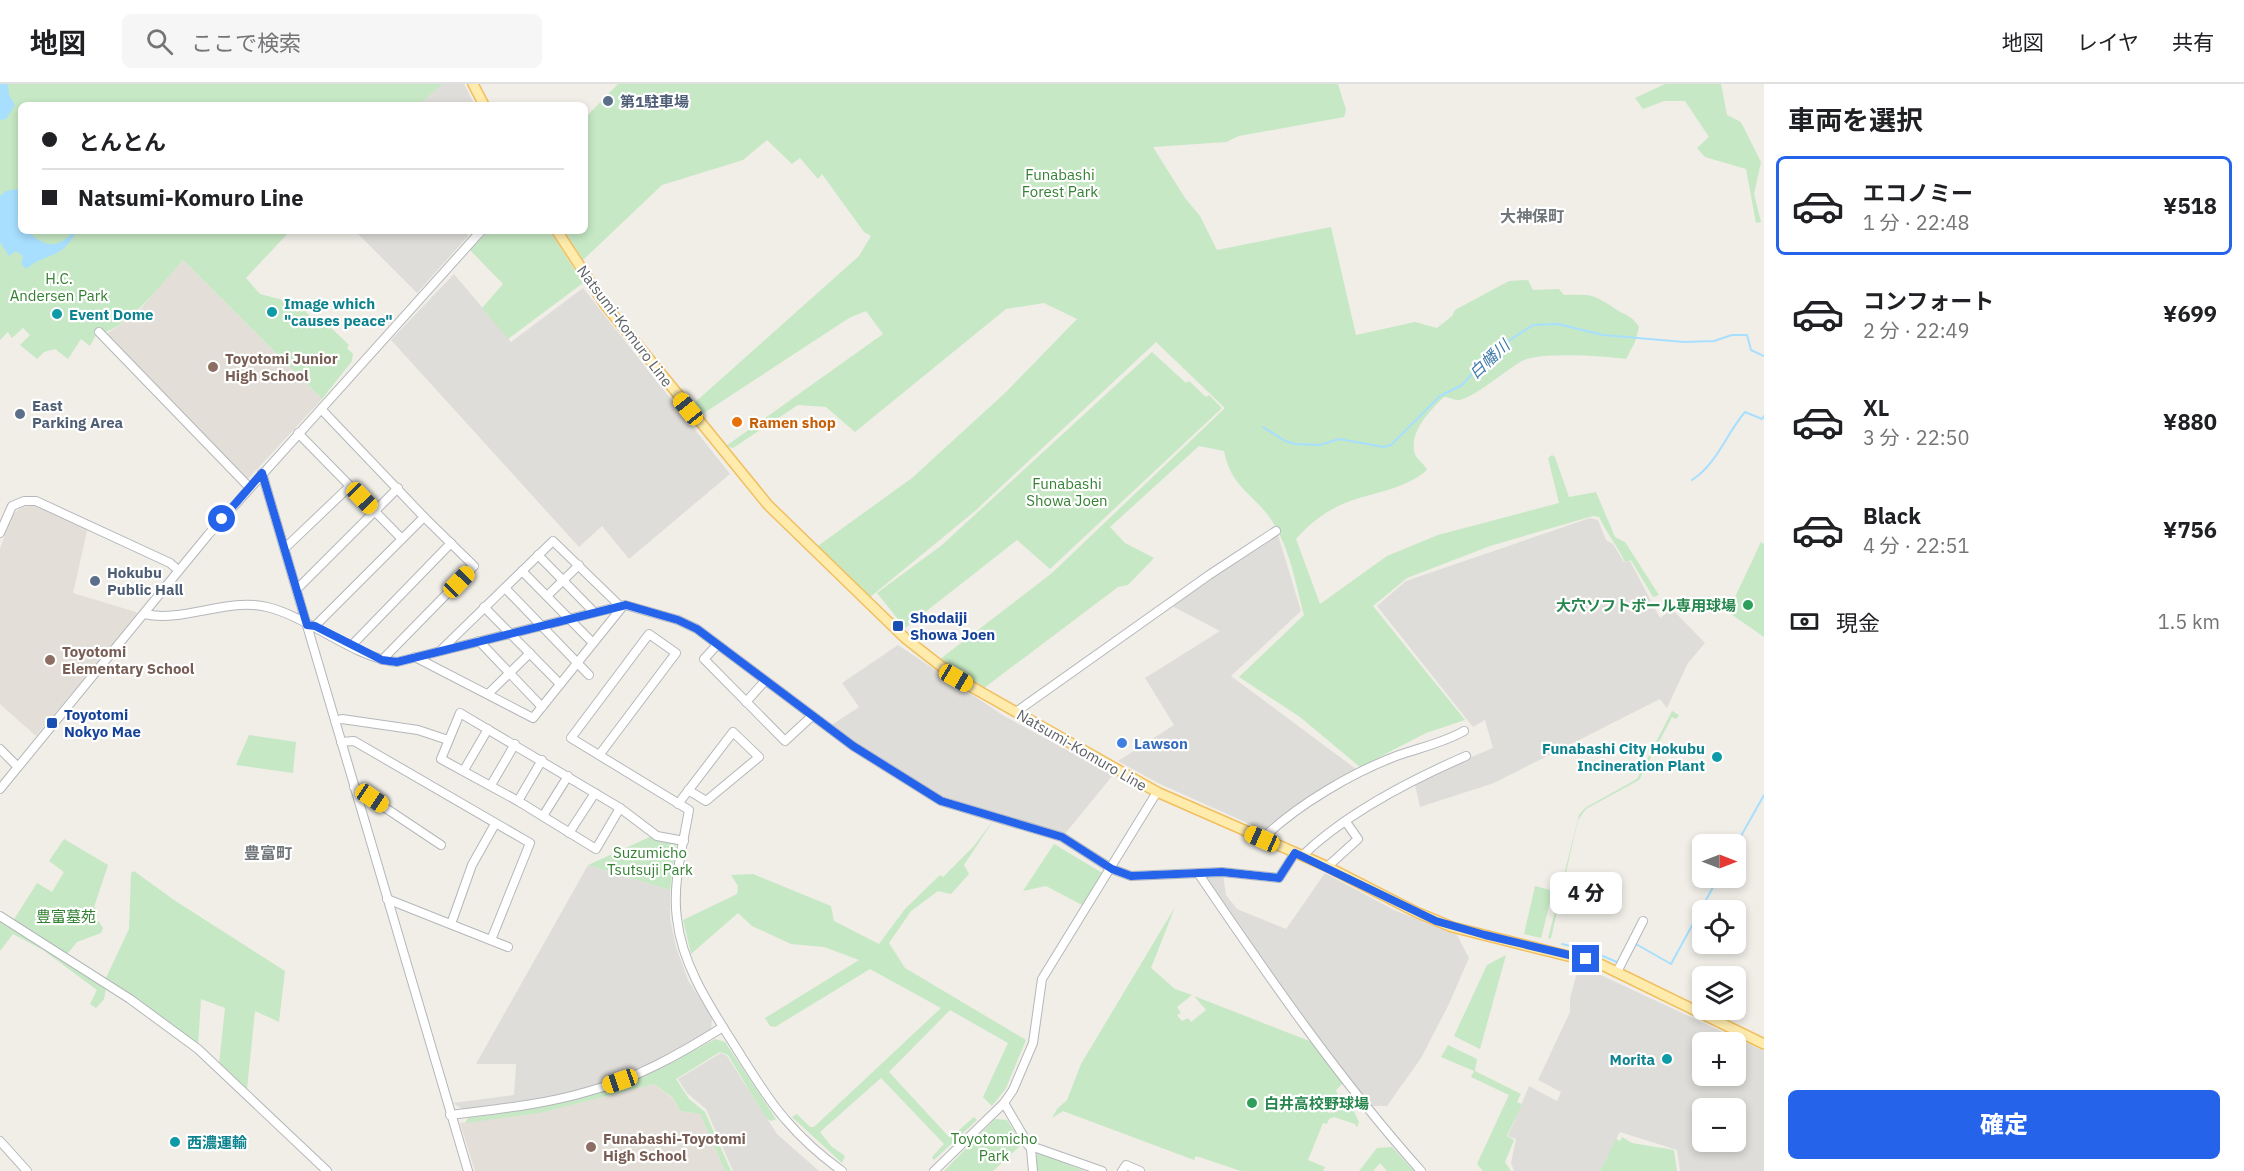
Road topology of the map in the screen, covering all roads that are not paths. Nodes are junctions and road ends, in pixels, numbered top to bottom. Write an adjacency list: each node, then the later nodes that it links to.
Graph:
1 (473, 84): 2 (main road)
2 (482, 102)
3 (478, 234): 6 (street)
4 (559, 234): 51 (main road, Natsumi-Komuro Line)
5 (99, 332): 10 (street)
6 (321, 409): 7 (street); 11 (street)
7 (298, 433): 8 (street); 9 (street)
8 (262, 473): 10 (street); 18 (street)
9 (350, 486): 12 (street); 18 (street)
10 (249, 487): 21 (street)
11 (398, 488): 12 (street); 13 (street)
12 (375, 511): 16 (street); 25 (street)
13 (423, 517): 16 (street); 17 (street)
14 (1276, 531): 51 (street)
15 (0, 533): 21 (street)
16 (402, 539): 32 (street)
17 (451, 543): 37 (street); 42 (street)
18 (285, 548): 25 (street)
19 (538, 555): 20 (street); 22 (street); 23 (street)
20 (579, 565): 23 (street); 27 (street)
21 (178, 570): 30 (street)
22 (522, 571): 24 (street); 26 (street)
23 (563, 580): 26 (street); 29 (street)
24 (505, 588): 28 (street); 33 (street)
25 (297, 589): 32 (street)
26 (547, 596): 31 (street)
27 (622, 606): 29 (street); 36 (street); 38 (street)
28 (484, 608): 34 (street); 39 (street)
29 (594, 612): 31 (street)
30 (144, 614): 32 (street); 63 (street)
31 (568, 619): 33 (street); 36 (street)
32 (311, 625): 37 (street); 53 (street)
33 (540, 626): 34 (street); 43 (street)
34 (510, 633): 35 (street); 40 (street)
35 (479, 641): 39 (street); 44 (street)
36 (593, 643): 43 (street)
37 (352, 645): 42 (street)
38 (717, 645): 46 (street); 49 (street)
39 (441, 650): 41 (street)
40 (530, 653): 44 (street); 47 (street)
41 (415, 657): 42 (street); 48 (street)
42 (382, 660)
43 (577, 663): 45 (street); 47 (street)
44 (509, 672): 48 (street); 50 (street)
45 (589, 675)
46 (765, 681): 49 (street); 52 (street)
47 (560, 684): 50 (street)
48 (488, 694): 50 (street)
49 (746, 702): 52 (street)
50 (542, 707)
51 (1016, 712): 70 (main road, Natsumi-Komuro Line)
52 (812, 716): 84 (street)
53 (335, 721): 56 (street); 57 (street)
54 (488, 729): 56 (street); 58 (street); 64 (street)
55 (1464, 731): 79 (street)
56 (448, 740): 64 (street)
57 (341, 742): 67 (street); 77 (street)
58 (515, 744): 62 (street); 66 (street)
59 (0, 749): 63 (street)
60 (600, 754): 60 (street); 73 (street)
61 (1466, 756): 76 (street)
62 (542, 760): 65 (street); 72 (street)
63 (17, 766): 68 (street)
64 (464, 770): 66 (street)
65 (568, 776): 71 (street); 75 (street)
66 (491, 785): 72 (street)
67 (354, 787): 81 (street); 86 (street)
68 (0, 789)
69 (688, 790): 69 (street); 73 (street)
70 (1157, 792): 79 (main road, Natsumi-Komuro Line); 84 (street)
71 (595, 793): 74 (street); 78 (street)
72 (518, 801): 75 (street)
73 (678, 804): 80 (street)
74 (620, 808): 78 (street); 80 (street)
75 (543, 816): 78 (street)
76 (1346, 822): 82 (street); 83 (street)
77 (495, 824): 89 (street); 90 (street)
78 (569, 833)
79 (1262, 839): 82 (main road, Natsumi-Komuro Line)
80 (683, 844): 93 (street)
81 (441, 845)
82 (1298, 854): 83 (main road, Natsumi-Komuro Line); 85 (street)
83 (1327, 867): 92 (main road, Natsumi-Komuro Line)
84 (1112, 869): 85 (street); 95 (street)
85 (1198, 873): 108 (street)
86 (387, 899): 89 (street); 96 (street)
87 (0, 916): 100 (street)
88 (1643, 921): 92 (street)
89 (451, 924): 90 (street)
90 (491, 940): 91 (street)
91 (508, 947)
92 (1617, 972): 94 (main road, Natsumi-Komuro Line)
93 (723, 1027): 96 (street); 102 (street)
94 (1764, 1044)
95 (1004, 1103): 98 (street); 103 (street)
96 (450, 1115): 101 (street)
97 (0, 1141): 99 (street)
98 (1028, 1145): 104 (street); 105 (street)
99 (27, 1171)
100 (327, 1171)
101 (468, 1171)
102 (842, 1171)
103 (934, 1171)
104 (1033, 1171)
105 (1102, 1171)
106 (1122, 1171): 107 (street)
107 (1140, 1171)
108 (1421, 1171)

